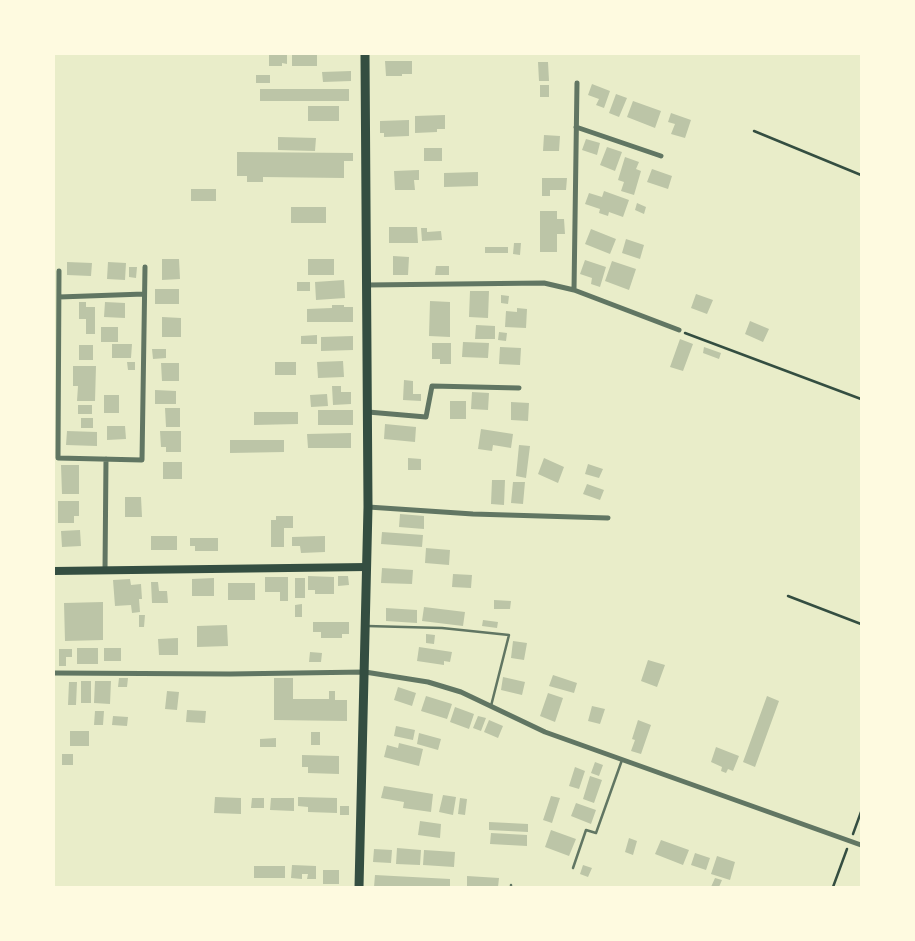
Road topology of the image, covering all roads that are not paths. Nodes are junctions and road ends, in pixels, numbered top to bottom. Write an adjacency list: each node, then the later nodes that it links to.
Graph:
1 (364, 54): 7 (highway)
2 (577, 83): 3 (street)
3 (576, 127): 4 (street); 8 (street)
4 (661, 156)
5 (145, 267): 9 (street)
6 (58, 271): 10 (street)
7 (367, 285): 8 (street); 13 (highway)
8 (574, 290): 11 (street)
9 (144, 294): 10 (street); 15 (street)
10 (59, 297): 14 (street)
11 (679, 330)
12 (519, 388): 13 (street)
13 (368, 412): 16 (highway)
14 (56, 415): 15 (street)
15 (106, 459): 19 (street)
16 (368, 508): 17 (street); 18 (highway)
17 (608, 518)
18 (367, 567): 19 (main road); 21 (highway)
19 (105, 570): 20 (main road)
20 (54, 571)
21 (366, 626): 22 (highway); 24 (lane)
22 (365, 672): 23 (street); 24 (street); 28 (highway)
23 (54, 673)
24 (490, 706): 25 (street)
25 (622, 760): 26 (street); 27 (lane)
26 (861, 845)
27 (573, 868)
28 (359, 887)

